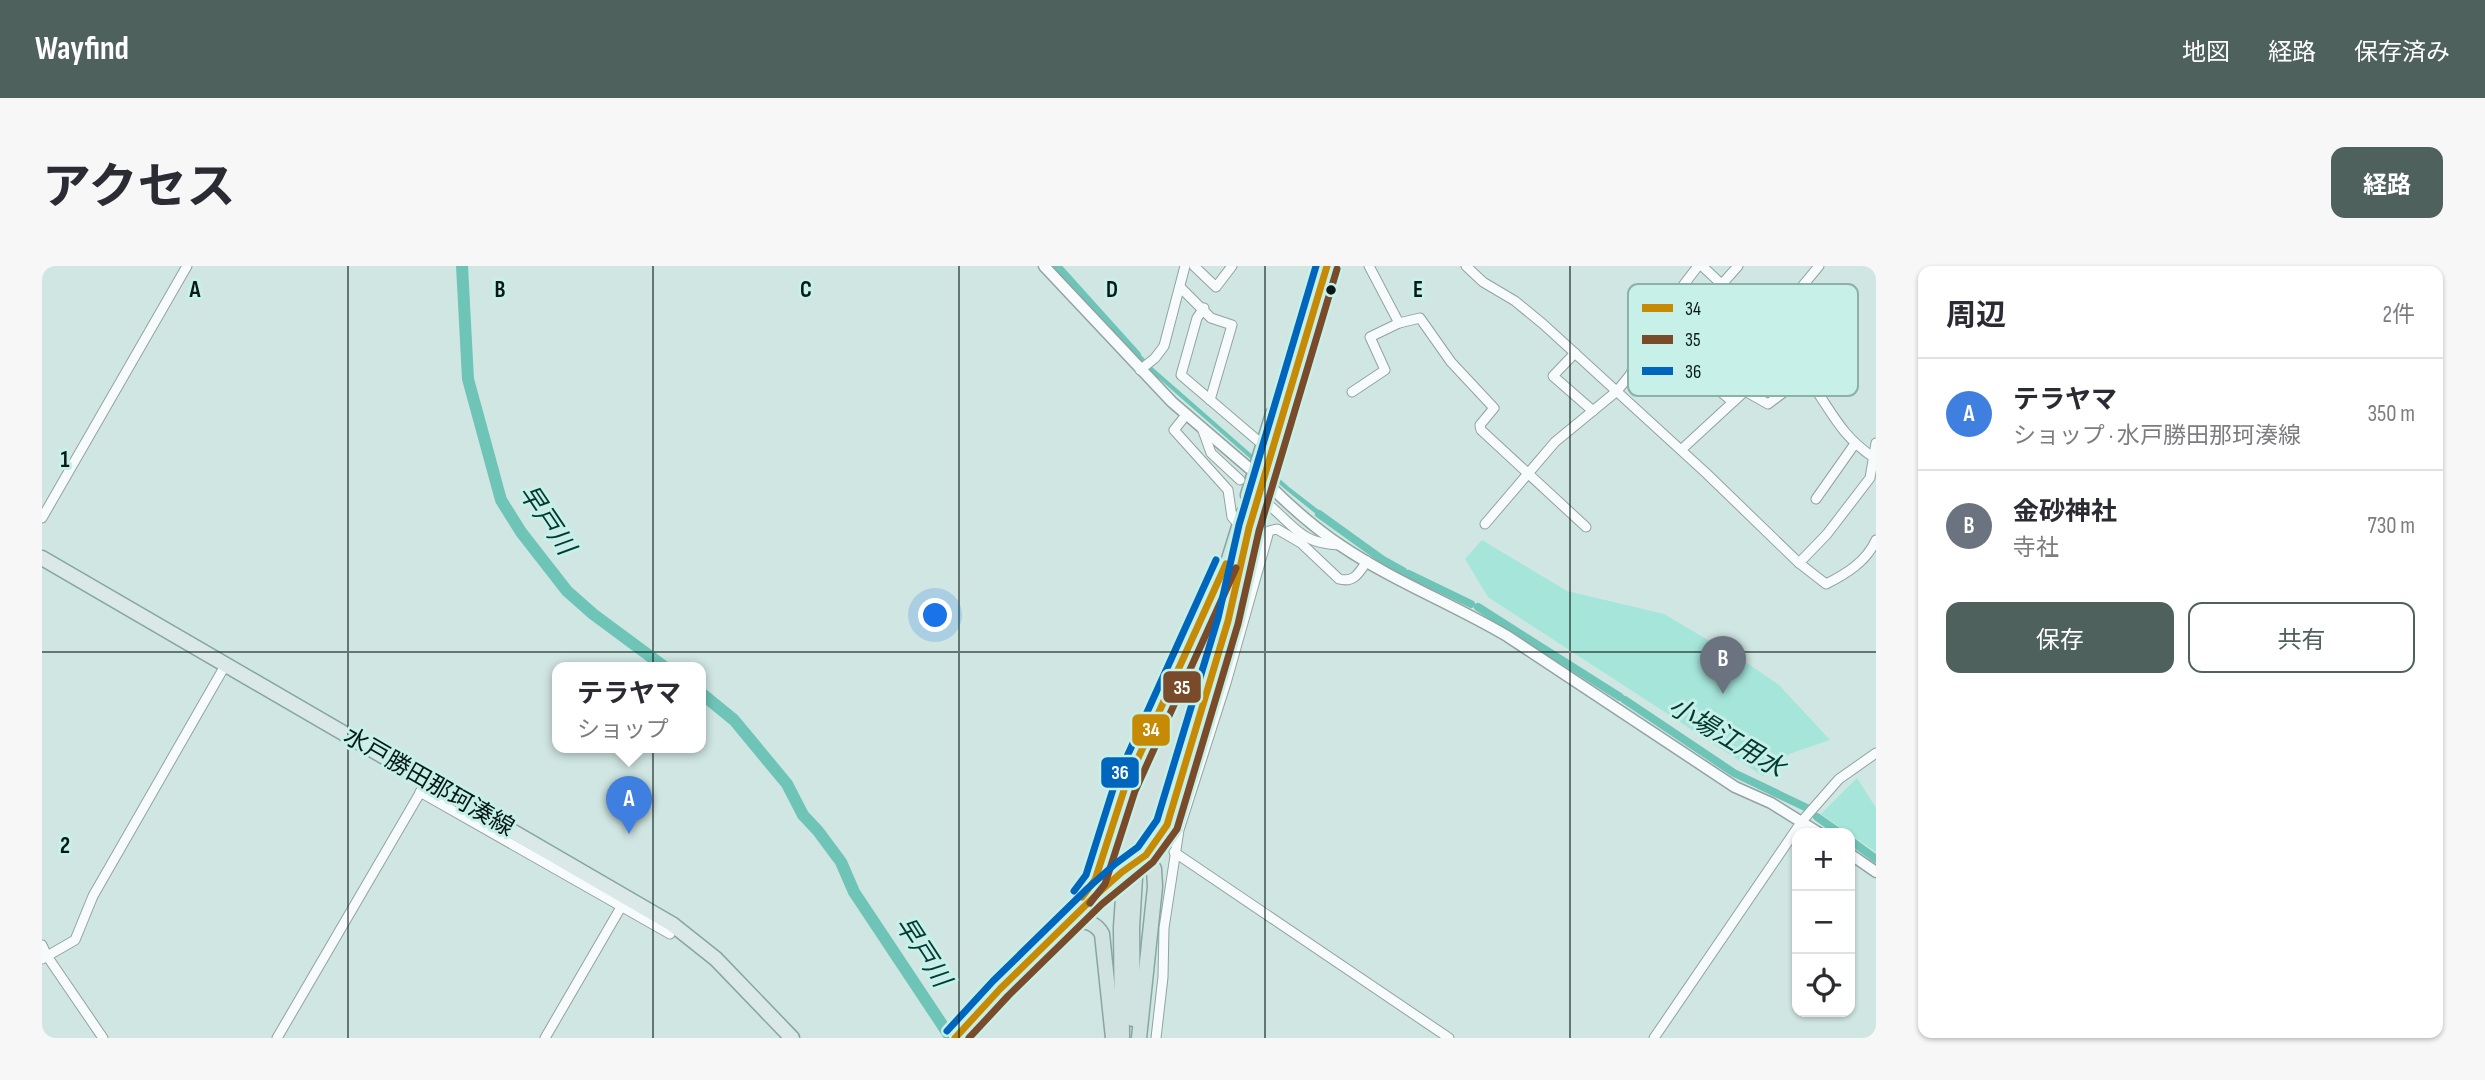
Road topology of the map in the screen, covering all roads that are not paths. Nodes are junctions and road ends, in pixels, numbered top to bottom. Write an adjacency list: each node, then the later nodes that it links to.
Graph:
1 (187, 266): 46 (street)
2 (1044, 266): 20 (street)
3 (1185, 266): 16 (street)
4 (1194, 266): 5 (street)
5 (1233, 266)
6 (1316, 266): 35 (highway)
7 (1326, 266): 50 (highway)
8 (1369, 266): 18 (street)
9 (1466, 266): 19 (street)
10 (1700, 266): 13 (street); 14 (street)
11 (1738, 266): 14 (street)
12 (1819, 266): 15 (street)
13 (1685, 284)
14 (1722, 284)
15 (1804, 284)
16 (1180, 287): 17 (street); 20 (street)
17 (1204, 308): 29 (street); 29 (street)
18 (1399, 323): 23 (street); 40 (street)
19 (1575, 353): 22 (street); 31 (street)
20 (1140, 370): 32 (street)
21 (1628, 377): 22 (street)
22 (1617, 391): 31 (street); 37 (street)
23 (1352, 392)
24 (1726, 396): 30 (street)
25 (1740, 396): 30 (street)
26 (1754, 396): 27 (street)
27 (1779, 396)
28 (1818, 396): 36 (street)
29 (1210, 400): 35 (street)
30 (1733, 402): 37 (street)
31 (1593, 411): 40 (street)
32 (1186, 415): 33 (street); 48 (street)
33 (1202, 428): 39 (street); 41 (street)
34 (1876, 443): 38 (street)
35 (1263, 444): 48 (highway)
36 (1854, 444): 38 (street); 44 (street)
37 (1681, 450): 56 (street)
38 (1873, 457): 42 (street)
39 (1249, 468)
40 (1527, 474): 47 (street); 49 (street)
41 (1240, 480)
42 (1873, 481): 56 (street)
43 (1270, 486): 51 (street)
44 (1816, 499)
45 (1269, 505): 51 (street)
46 (42, 518)
47 (1485, 524)
48 (1239, 525): 53 (highway)
49 (1586, 527)
50 (1246, 540): 61 (highway); 63 (highway)
51 (1340, 545): 55 (street)
52 (1875, 545): 56 (street)
53 (1232, 550): 69 (highway, bridge); 71 (highway)
54 (42, 558): 57 (main road, 水戸勝田那珂湊線)
55 (1367, 561): 60 (street); 61 (street)
56 (1799, 563)
57 (226, 664): 59 (main road, 水戸勝田那珂湊線); 74 (street)
58 (1876, 753): 60 (street)
59 (423, 786): 70 (main road, 水戸勝田那珂湊線); 75 (street)
60 (1802, 821): 62 (street); 86 (street)
61 (1173, 828): 63 (highway); 64 (street)
62 (1812, 828)
63 (1143, 850): 66 (highway); 69 (highway, bridge); 71 (main road)
64 (1174, 852): 67 (street); 85 (street)
65 (1855, 857): 68 (street)
66 (1154, 869): 67 (street); 83 (highway)
67 (1172, 870): 84 (street)
68 (1876, 872)
69 (1129, 880): 81 (highway); 82 (highway)
70 (624, 902): 72 (street); 77 (street); 78 (main road, 水戸勝田那珂湊線)
71 (1068, 922): 79 (main road); 80 (highway)
72 (670, 934)
73 (42, 945): 74 (street)
74 (44, 958): 76 (street)
75 (281, 1037)
76 (103, 1038)
77 (545, 1038)
78 (792, 1038)
79 (955, 1038)
80 (1113, 1038)
81 (1122, 1038)
82 (1133, 1038)
83 (1139, 1038)
84 (1156, 1038)
85 (1449, 1038)
86 (1654, 1038)

